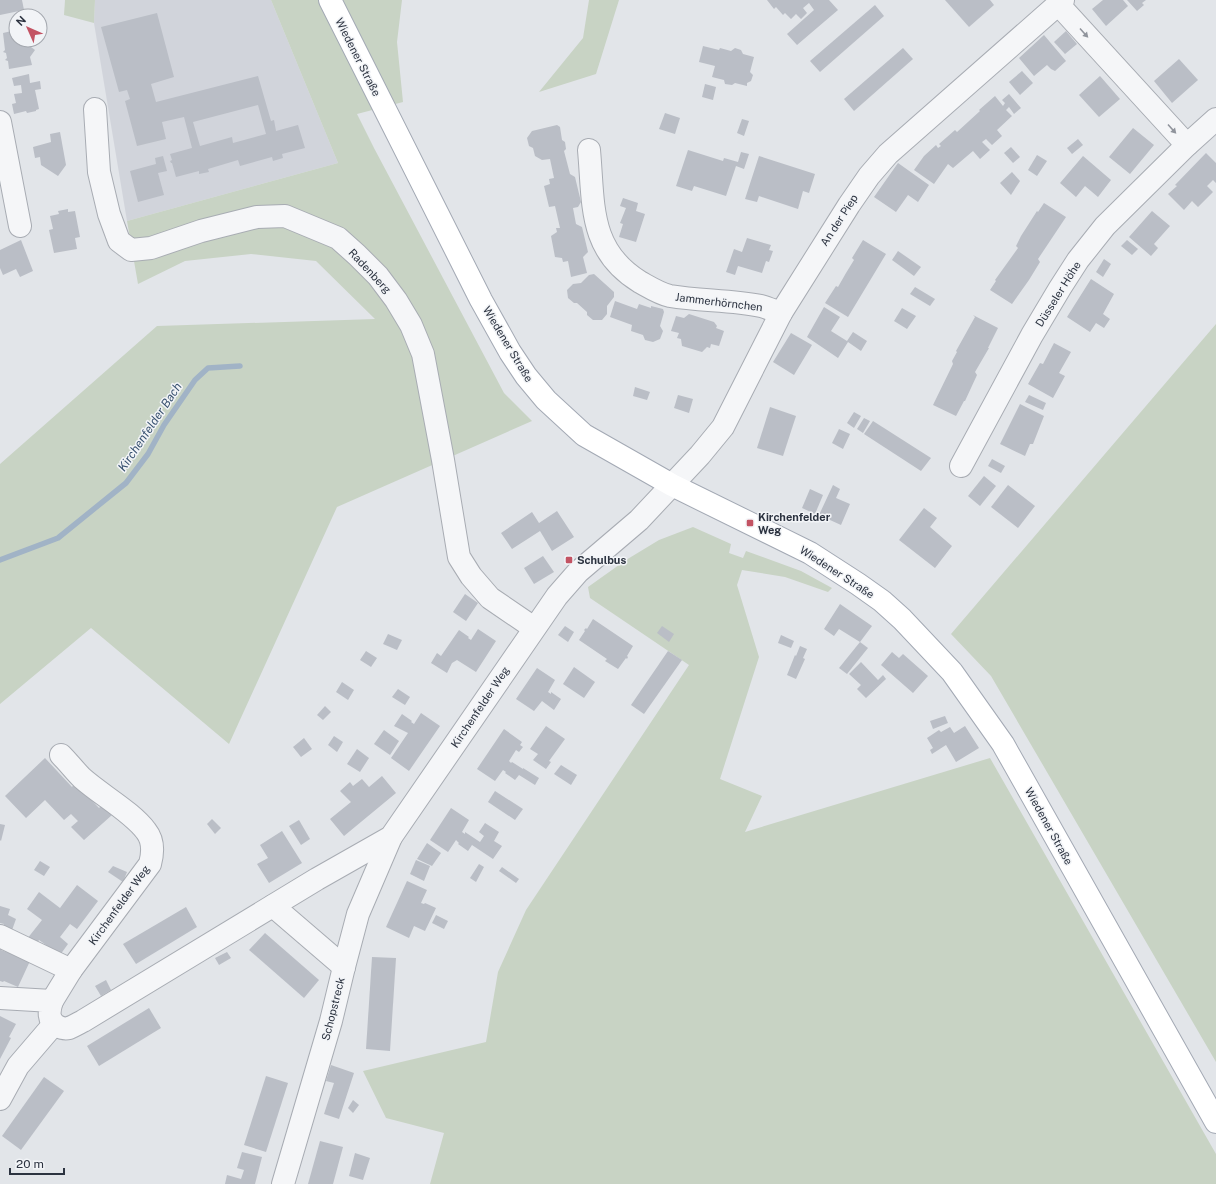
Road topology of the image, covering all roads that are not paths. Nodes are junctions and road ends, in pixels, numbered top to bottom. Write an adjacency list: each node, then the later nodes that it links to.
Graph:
1 (330, 0): 12 (main road, Wiedener Straße)
2 (1060, 2): 6 (street, one-way to 6); 10 (street, An der Piep)
3 (95, 109): 13 (street, Radenberg)
4 (1216, 119): 6 (street, Düsseler Höhe)
5 (0, 122): 8 (street)
6 (1187, 145): 11 (street, Düsseler Höhe)
7 (589, 150): 10 (street, Jammerhörnchen)
8 (7, 196): 9 (street)
9 (20, 226)
10 (781, 313): 12 (street, An der Piep)
11 (961, 466)
12 (672, 486): 13 (street, Kirchenfelder Weg); 24 (main road, Wiedener Straße)
13 (534, 628): 15 (street, Kirchenfelder Weg)
14 (61, 755): 19 (street, Kirchenfelder Weg)
15 (391, 837): 16 (street, Kirchenfelder Weg); 18 (street, Schopstreck)
16 (273, 906): 18 (street); 22 (street, Kirchenfelder Weg)
17 (0, 936): 19 (street)
18 (344, 967): 25 (street, Schopstreck)
19 (71, 970): 21 (street, Kirchenfelder Weg)
20 (0, 998): 21 (street)
21 (52, 1001): 22 (street)
22 (54, 1024): 23 (street)
23 (0, 1099)
24 (1216, 1122)
25 (284, 1184)

